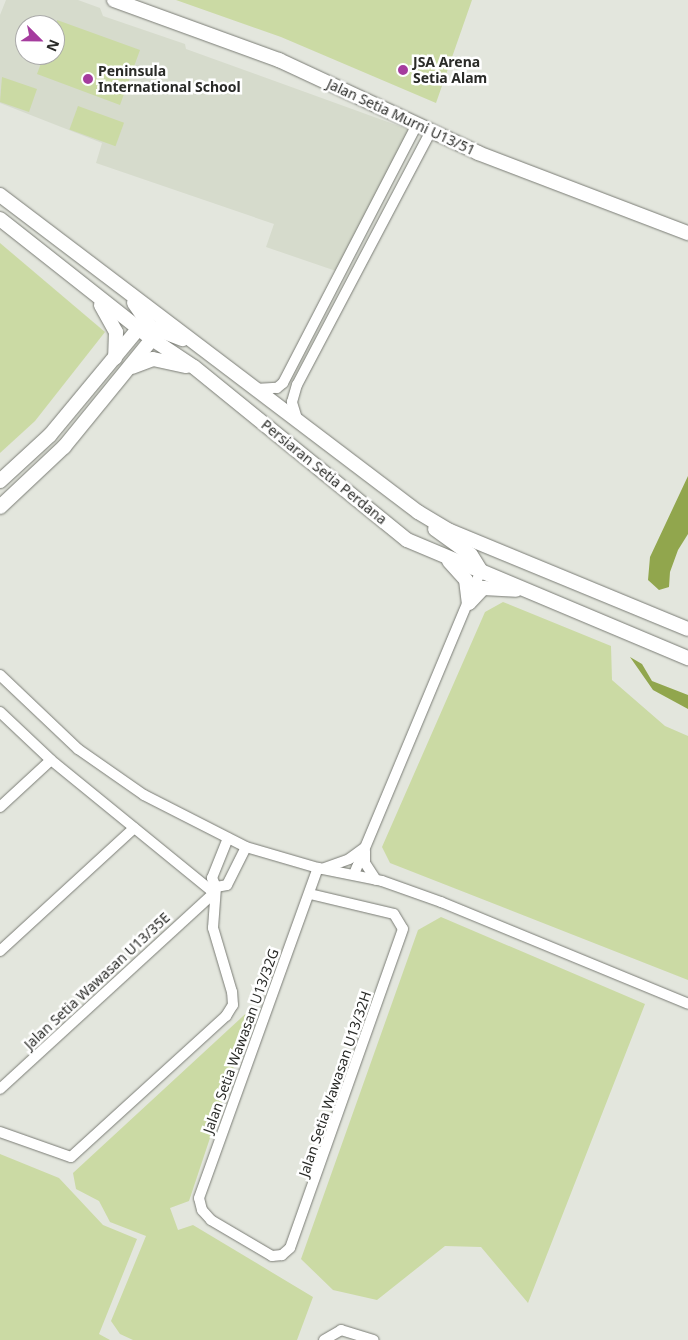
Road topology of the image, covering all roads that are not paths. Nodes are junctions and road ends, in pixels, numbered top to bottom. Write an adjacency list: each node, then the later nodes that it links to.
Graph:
1 (114, 0): 2 (main road, Jalan Setia Murni U13/51)
2 (418, 125): 3 (main road, Jalan Setia Murni U13/51); 14 (street)
3 (431, 131): 6 (main road, Jalan Setia Murni U13/51); 15 (street)
4 (0, 195): 8 (main road, Persiaran Setia Perdana)
5 (0, 219): 7 (main road, Persiaran Setia Perdana)
6 (688, 233)
7 (88, 290): 9 (main road, Persiaran Setia Perdana); 11 (main road)
8 (125, 290): 9 (main road); 10 (main road, Persiaran Setia Perdana)
9 (147, 332): 10 (main road); 11 (main road); 12 (main road, Persiaran Setia Perdana); 13 (main road)
10 (191, 341): 14 (main road, Persiaran Setia Perdana)
11 (114, 358): 16 (main road)
12 (194, 367): 13 (main road); 19 (main road, Persiaran Setia Perdana)
13 (129, 368): 17 (main road)
14 (254, 389): 15 (main road, Persiaran Setia Perdana)
15 (298, 422): 18 (main road, Persiaran Setia Perdana)
16 (0, 481)
17 (0, 508)
18 (423, 516): 20 (main road); 23 (main road, Persiaran Setia Perdana)
19 (433, 550): 20 (main road, Persiaran Setia Perdana); 22 (main road)
20 (481, 571): 21 (main road, Persiaran Setia Perdana); 22 (street)
21 (531, 592): 22 (main road); 24 (main road, Persiaran Setia Perdana)
22 (469, 603): 32 (street)
23 (688, 629)
24 (688, 658)
25 (0, 675): 30 (street)
26 (0, 712): 27 (street)
27 (51, 760): 28 (street); 29 (street)
28 (0, 807)
29 (134, 828): 36 (street); 38 (street)
30 (228, 838): 31 (street); 36 (street)
31 (246, 847): 33 (street); 36 (street, Jalan Setia Wawasan U13/35E)
32 (365, 848): 33 (street); 34 (street); 35 (street)
33 (320, 868): 34 (street); 37 (street, Jalan Setia Wawasan U13/32G)
34 (354, 874): 35 (street)
35 (376, 880): 39 (street)
36 (215, 890): 40 (street, Jalan Setia Wawasan U13/35E); 41 (street)
37 (310, 894): 42 (street, Jalan Setia Wawasan U13/32G); 42 (street, Jalan Setia Wawasan U13/32H)
38 (0, 951)
39 (688, 1004)
40 (0, 1089)
41 (0, 1132)
42 (290, 1248)
43 (324, 1340): 44 (street)
44 (373, 1340)

